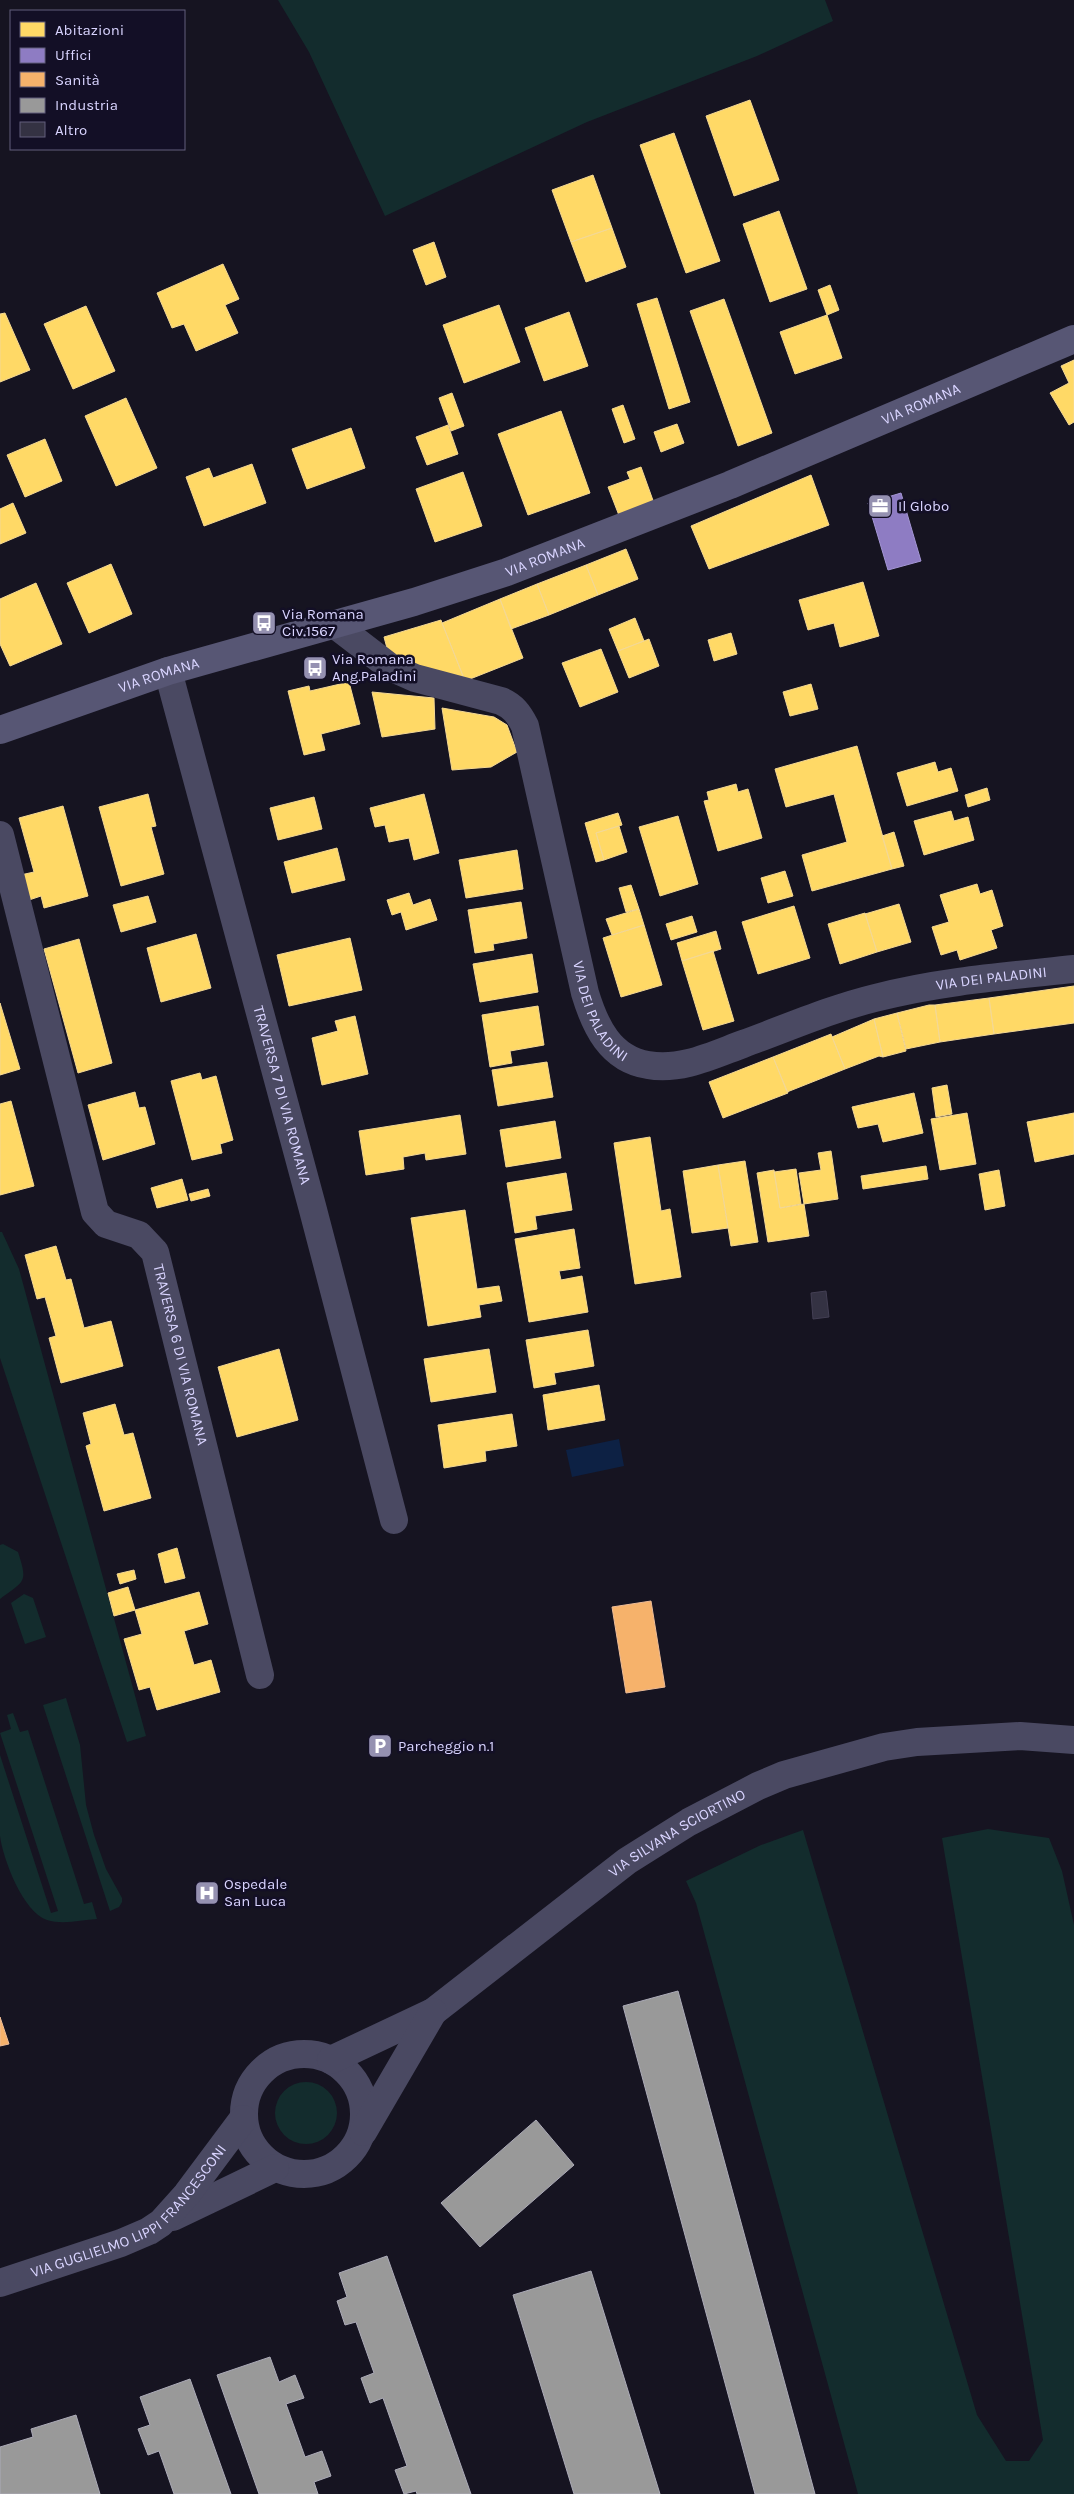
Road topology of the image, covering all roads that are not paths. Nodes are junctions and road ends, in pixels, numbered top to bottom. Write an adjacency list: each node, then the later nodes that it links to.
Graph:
1 (1074, 339): 2 (main road, VIA ROMANA)
2 (334, 624): 3 (main road, VIA ROMANA); 6 (street, VIA DEI PALADINI)
3 (168, 671): 4 (main road, VIA ROMANA); 7 (street, TRAVERSA 7 DI VIA ROMANA)
4 (0, 730)
5 (0, 835): 8 (street, TRAVERSA 6 DI VIA ROMANA)
6 (1074, 969)
7 (394, 1520)
8 (260, 1675)
9 (1074, 1740): 10 (street, VIA SILVANA SCIORTINO)
10 (433, 2012): 11 (street, VIA SILVANA SCIORTINO); 13 (street)
11 (331, 2060): 12 (street, VIA GUGLIELMO LIPPI FRANCESCONI); 13 (street, VIA GUGLIELMO LIPPI FRANCESCONI)
12 (243, 2119): 14 (street, VIA GUGLIELMO LIPPI FRANCESCONI); 15 (street, VIA GUGLIELMO LIPPI FRANCESCONI)
13 (360, 2137): 14 (street, VIA GUGLIELMO LIPPI FRANCESCONI)
14 (275, 2168): 15 (street)
15 (161, 2223): 16 (street, VIA GUGLIELMO LIPPI FRANCESCONI)
16 (0, 2283)

